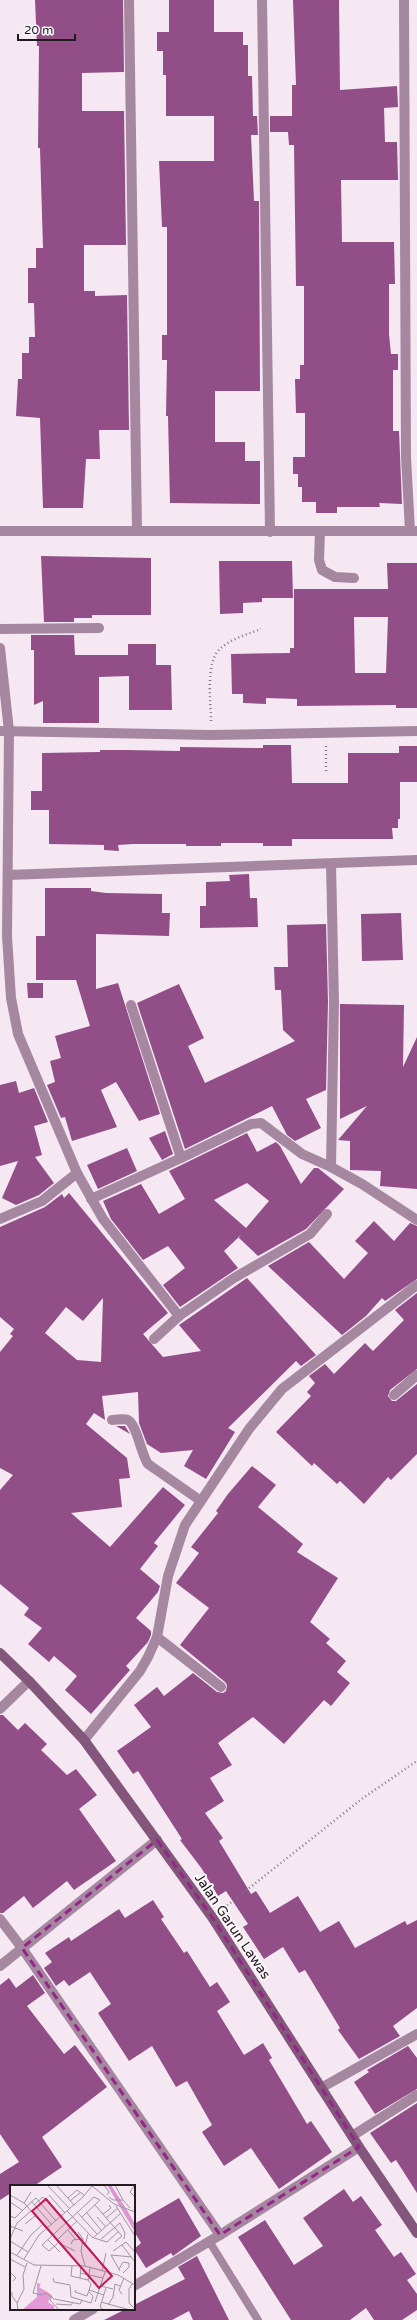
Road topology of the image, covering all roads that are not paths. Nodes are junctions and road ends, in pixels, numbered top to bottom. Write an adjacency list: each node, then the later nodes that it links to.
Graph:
1 (129, 0): 5 (street)
2 (262, 0): 8 (street)
3 (404, 0): 7 (street)
4 (0, 531): 5 (street)
5 (137, 531): 8 (street)
6 (320, 531): 7 (street); 8 (street); 9 (street)
7 (413, 531)
8 (270, 532)
9 (354, 578)
10 (99, 628): 11 (street)
11 (0, 629)
12 (0, 648): 13 (street)
13 (5, 731): 14 (street); 15 (street)
14 (417, 731)
15 (5, 760): 18 (street)
16 (417, 860): 17 (street)
17 (331, 864): 18 (street); 22 (street)
18 (8, 875): 19 (street)
19 (4, 936): 23 (street)
20 (131, 1005): 21 (street)
21 (181, 1158): 22 (street); 24 (street)
22 (331, 1167): 27 (street)
23 (78, 1173): 24 (street); 26 (street)
24 (91, 1199): 29 (street)
25 (327, 1214): 29 (street)
26 (0, 1218)
27 (417, 1220)
28 (417, 1285): 34 (street)
29 (179, 1316): 30 (street)
30 (154, 1339)
31 (417, 1375): 32 (street)
32 (394, 1395)
33 (112, 1420): 34 (street)
34 (201, 1501): 35 (street)
35 (157, 1637): 38 (street); 40 (street)
36 (0, 1653): 37 (main road, Jalan Garun Lawas)
37 (29, 1681): 39 (street); 40 (main road, Jalan Garun Lawas)
38 (221, 1687)
39 (0, 1709)
40 (84, 1740): 41 (main road, Jalan Garun Lawas)
41 (157, 1840): 43 (street); 46 (main road, Jalan Garun Lawas)
42 (0, 1920): 43 (street)
43 (22, 1948): 44 (street); 51 (street)
44 (0, 1966)
45 (417, 2034): 46 (street)
46 (321, 2088): 48 (main road, Jalan Garun Lawas)
47 (417, 2095): 48 (street)
48 (352, 2136): 49 (main road, Jalan Garun Lawas)
49 (359, 2147): 50 (main road, Jalan Garun Lawas); 51 (street)
50 (417, 2233)
51 (220, 2235): 52 (street)
52 (209, 2241): 53 (street); 56 (lane)
53 (135, 2285)
54 (91, 2310): 55 (street)
55 (74, 2320)
56 (258, 2320)

